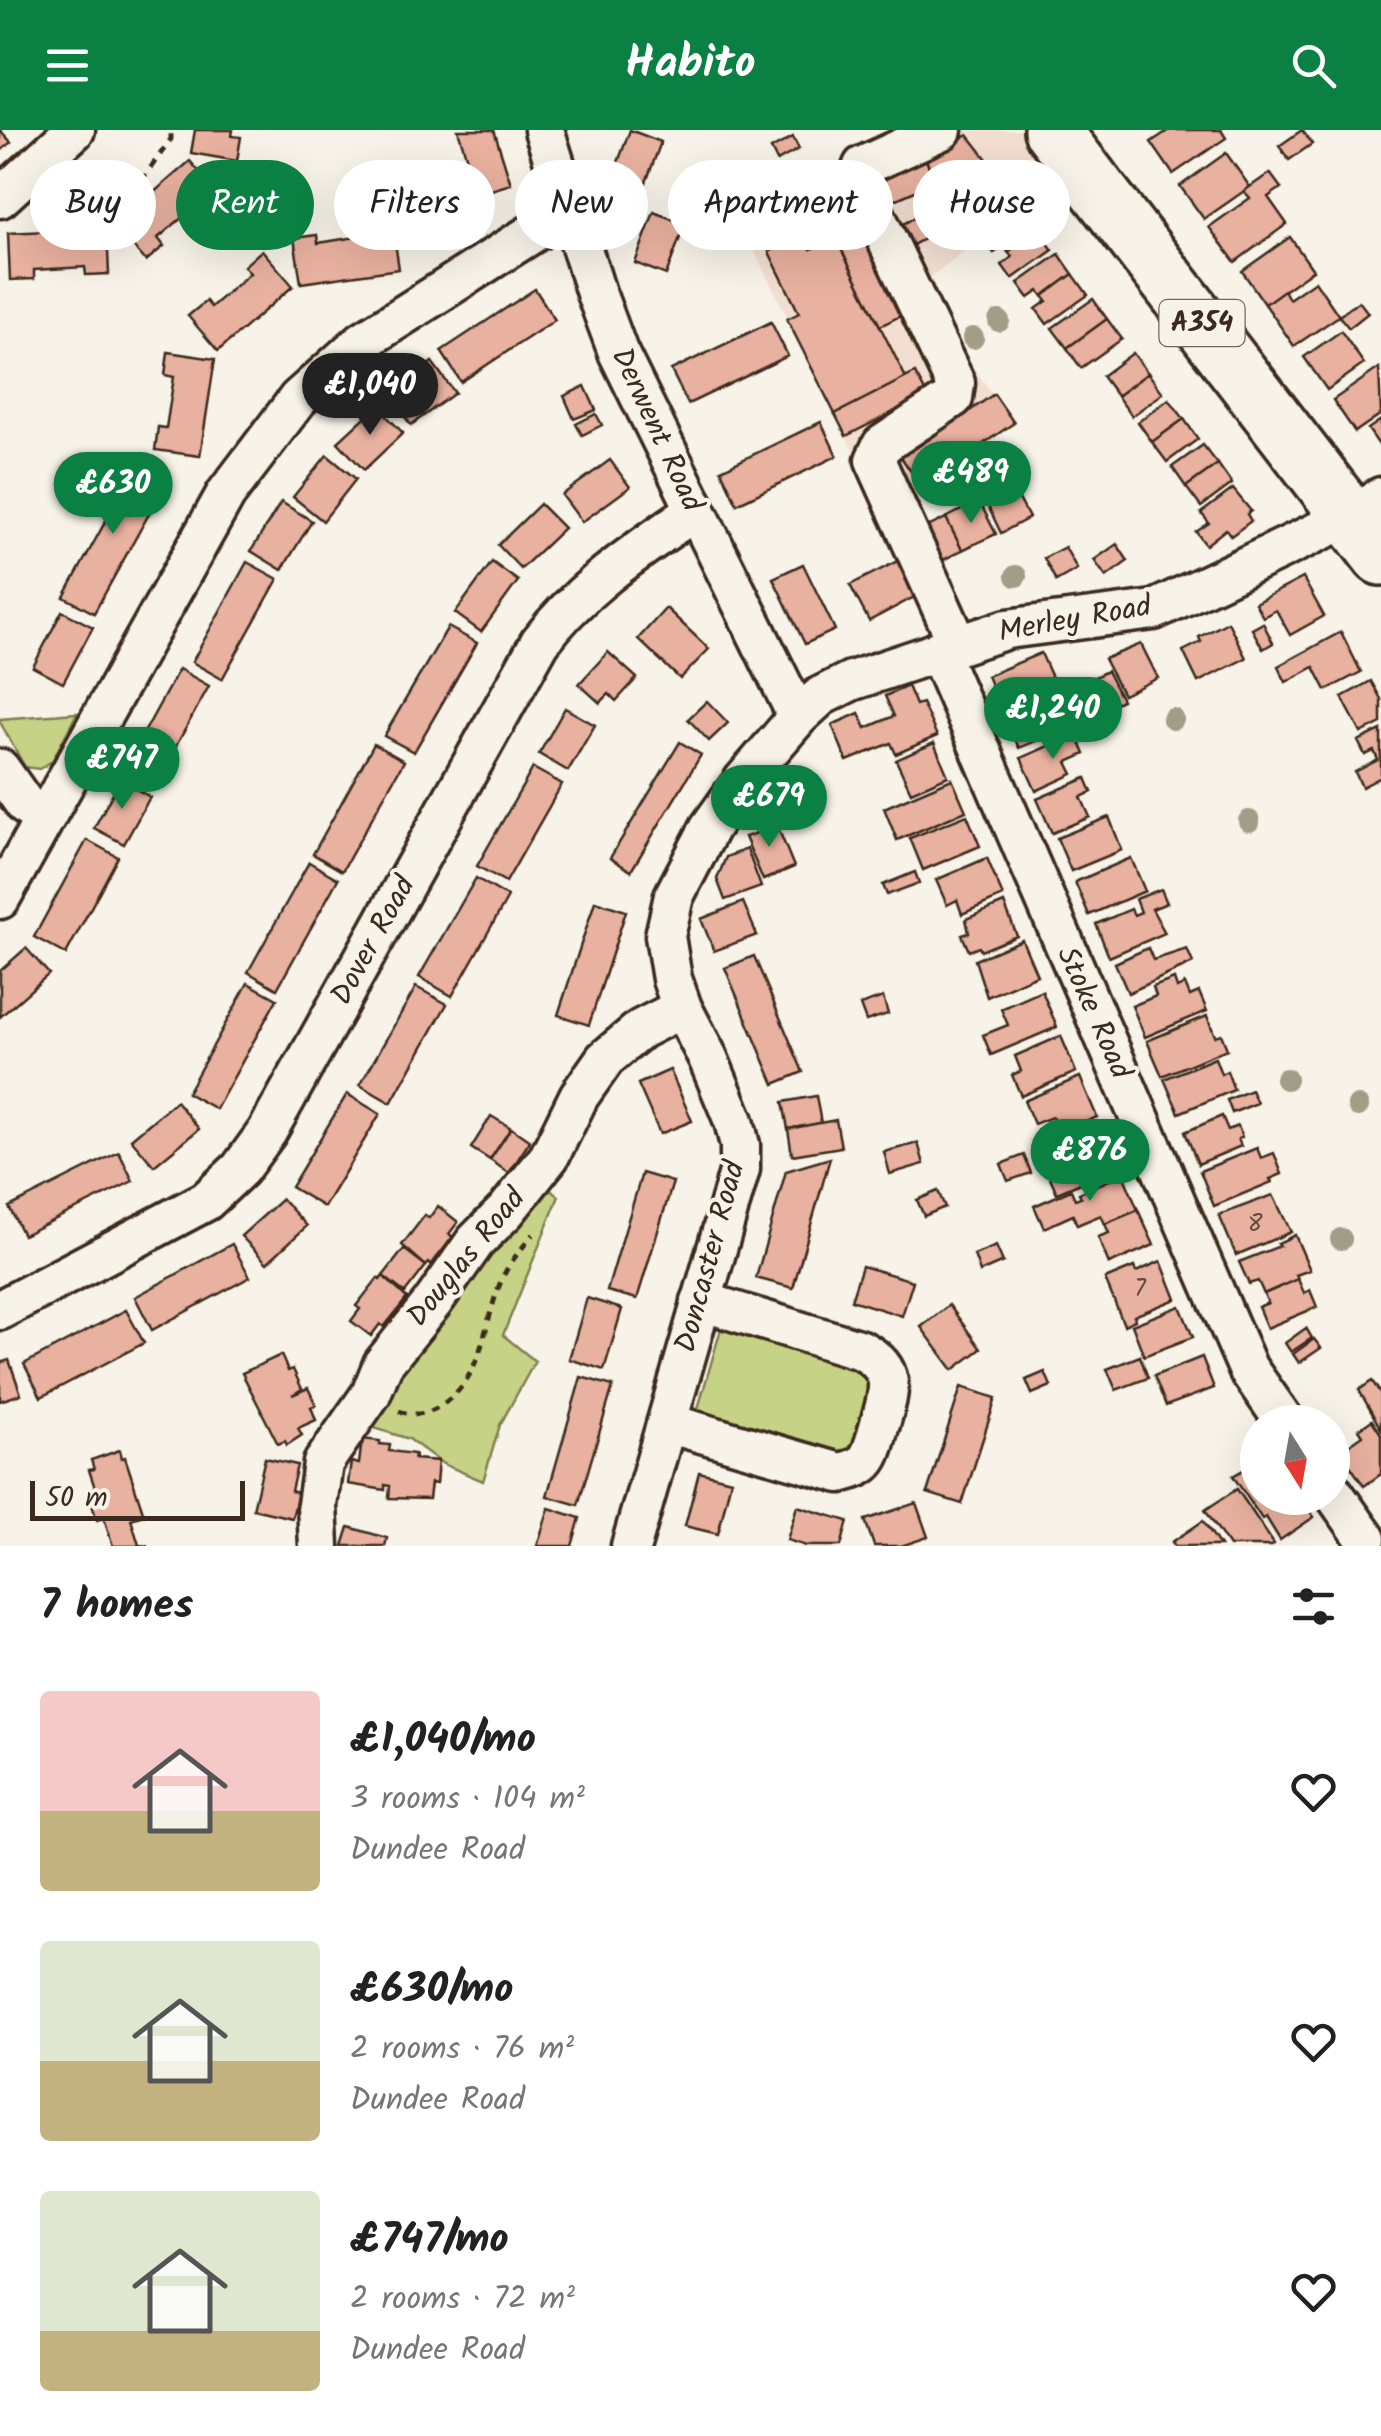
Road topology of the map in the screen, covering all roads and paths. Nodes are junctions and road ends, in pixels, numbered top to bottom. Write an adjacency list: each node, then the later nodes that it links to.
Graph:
1 (75, 130): 7 (street)
2 (171, 130): 7 (path)
3 (544, 130): 6 (street, Derwent Road)
4 (942, 130): 12 (street, Stoke Road)
5 (1052, 130): 11 (highway, A354)
6 (553, 160)
7 (14, 204)
8 (515, 244): 15 (street)
9 (582, 250): 10 (street, Derwent Road)
10 (694, 511): 13 (street, Derwent Road); 20 (street, Dover Road)
11 (1371, 524): 12 (street, Merley Road)
12 (948, 648): 13 (street, Merley Road); 22 (street, Stoke Road)
13 (798, 717): 17 (street, Doncaster Road)
14 (0, 769): 15 (street)
15 (43, 820): 16 (street)
16 (0, 899)
17 (682, 1008): 18 (street, Douglas Road); 19 (street, Doncaster Road)
18 (521, 1192): 21 (street, Douglas Road); 21 (path)
19 (701, 1301): 23 (street, Doncaster Road); 23 (street)
20 (0, 1310)
21 (370, 1394): 26 (street, Douglas Road)
22 (1273, 1405)
23 (667, 1423): 27 (street, Doncaster Road)
24 (1350, 1514): 25 (street)
25 (1368, 1538)
26 (319, 1546)
27 (631, 1546)

